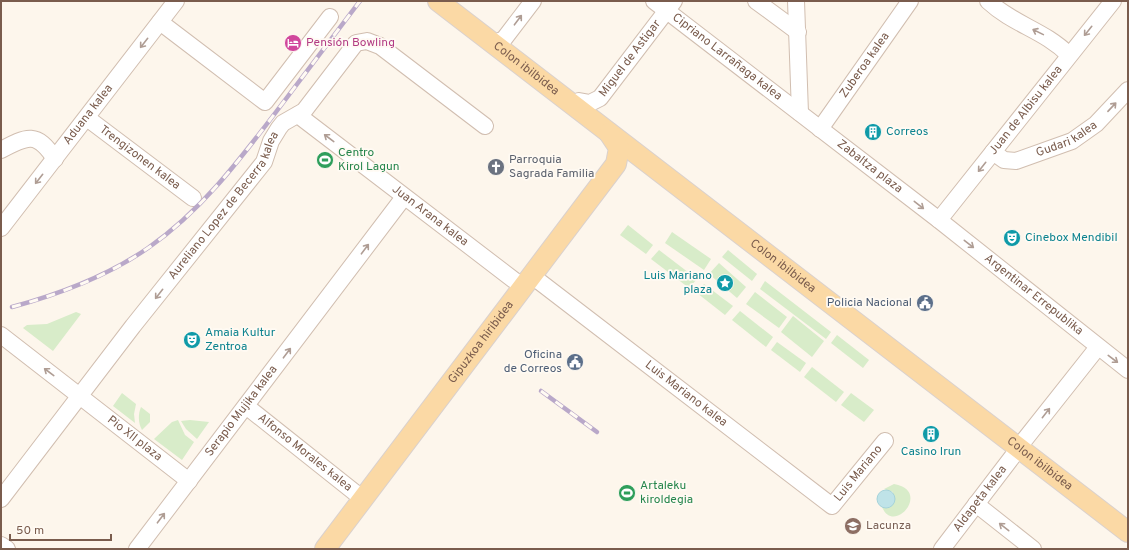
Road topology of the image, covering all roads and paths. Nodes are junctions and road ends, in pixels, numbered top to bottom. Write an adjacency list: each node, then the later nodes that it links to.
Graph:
1 (176, 1): 12 (street, Aduana kalea)
2 (438, 1): 14 (main road, Colon ibilbidea)
3 (448, 1): 14 (main road, Colon ibilbidea)
4 (533, 1): 14 (street, one-way to 4)
5 (756, 1): 13 (street)
6 (796, 1): 13 (street)
7 (988, 1): 15 (street, one-way to 7)
8 (1113, 1): 15 (street, Juan de Albisu kalea, one-way to 15)
9 (904, 3): 22 (street, Zuberoa kalea)
10 (665, 4): 17 (street, Miguel de Astigar); 18 (street, Cipriano Larrañaga kalea)
11 (330, 17): 12 (street)
12 (160, 22): 20 (street, Aduana kalea, one-way to 20)
13 (798, 32): 18 (street)
14 (495, 41): 17 (main road, Colon ibilbidea); 23 (main road, Colon ibilbidea)
15 (1069, 55): 25 (street, Juan de Albisu kalea)
16 (1128, 90): 25 (street, Gudari kalea, one-way to 16)
17 (579, 101): 23 (main road, Colon ibilbidea)
18 (800, 113): 22 (street, Zabaltza plaza)
19 (294, 117): 21 (street, Aureliano Lopez de Becerra kalea); 29 (street, Juan Arana kalea, one-way to 19); 37 (street, Aureliano Lopez de Becerra kalea, one-way to 37)
20 (87, 118): 26 (street, Aduana kalea); 30 (street, Trengizonen kalea)
21 (485, 126)
22 (820, 129): 31 (street, Zabaltza plaza, one-way to 31)
23 (620, 138): 27 (main road, Colon ibilbidea); 28 (main road, Gipuzkoa hiribidea); 33 (main road, Gipuzkoa hiribidea); 40 (main road, Colon ibilbidea)
24 (1, 150): 26 (street)
25 (993, 152): 31 (street, Juan de Albisu kalea, one-way to 31)
26 (55, 159): 32 (street, Aduana kalea, one-way to 32)
27 (654, 167): 28 (main road, Gipuzkoa hiribidea); 40 (main road, Colon ibilbidea)
28 (615, 184): 33 (main road, Gipuzkoa hiribidea)
29 (404, 197): 33 (street, Juan Arana kalea); 38 (street, Serapio Mujika kalea, one-way to 29)
30 (193, 198)
31 (939, 220): 35 (street, Argentinar Errepublika, one-way to 35)
32 (1, 228)
33 (532, 285): 43 (main road, Gipuzkoa hiribidea); 45 (street, Luis Mariano kalea); 52 (main road, Gipuzkoa hiribidea)
34 (1, 335): 37 (street, Pio XII plaza, one-way to 34)
35 (1098, 347): 36 (street, Argentinar Errepublika, one-way to 36); 40 (street, Aldapeta kalea, one-way to 35)
36 (1128, 370)
37 (80, 395): 41 (street, Pio XII plaza); 42 (street, Aureliano Lopez de Becerra kalea)
38 (246, 406): 41 (street, Serapio Mujika kalea); 43 (street, Alfonso Morales kalea)
39 (885, 441): 45 (street, Luis Mariano)
40 (1021, 446): 44 (street, Aldapeta kalea); 46 (main road, Colon ibilbidea); 47 (main road, Colon ibilbidea)
41 (189, 481): 50 (street, Serapio Mujika kalea, one-way to 41)
42 (1, 499)
43 (363, 499): 51 (main road, Gipuzkoa hiribidea)
44 (976, 504): 53 (street, Aldapeta kalea); 54 (street, one-way to 44)
45 (832, 506)
46 (1128, 525)
47 (1128, 532)
48 (1, 545): 49 (street)
49 (7, 549)
50 (138, 549)
51 (325, 549)
52 (338, 549)
53 (942, 549)
54 (1033, 549)

